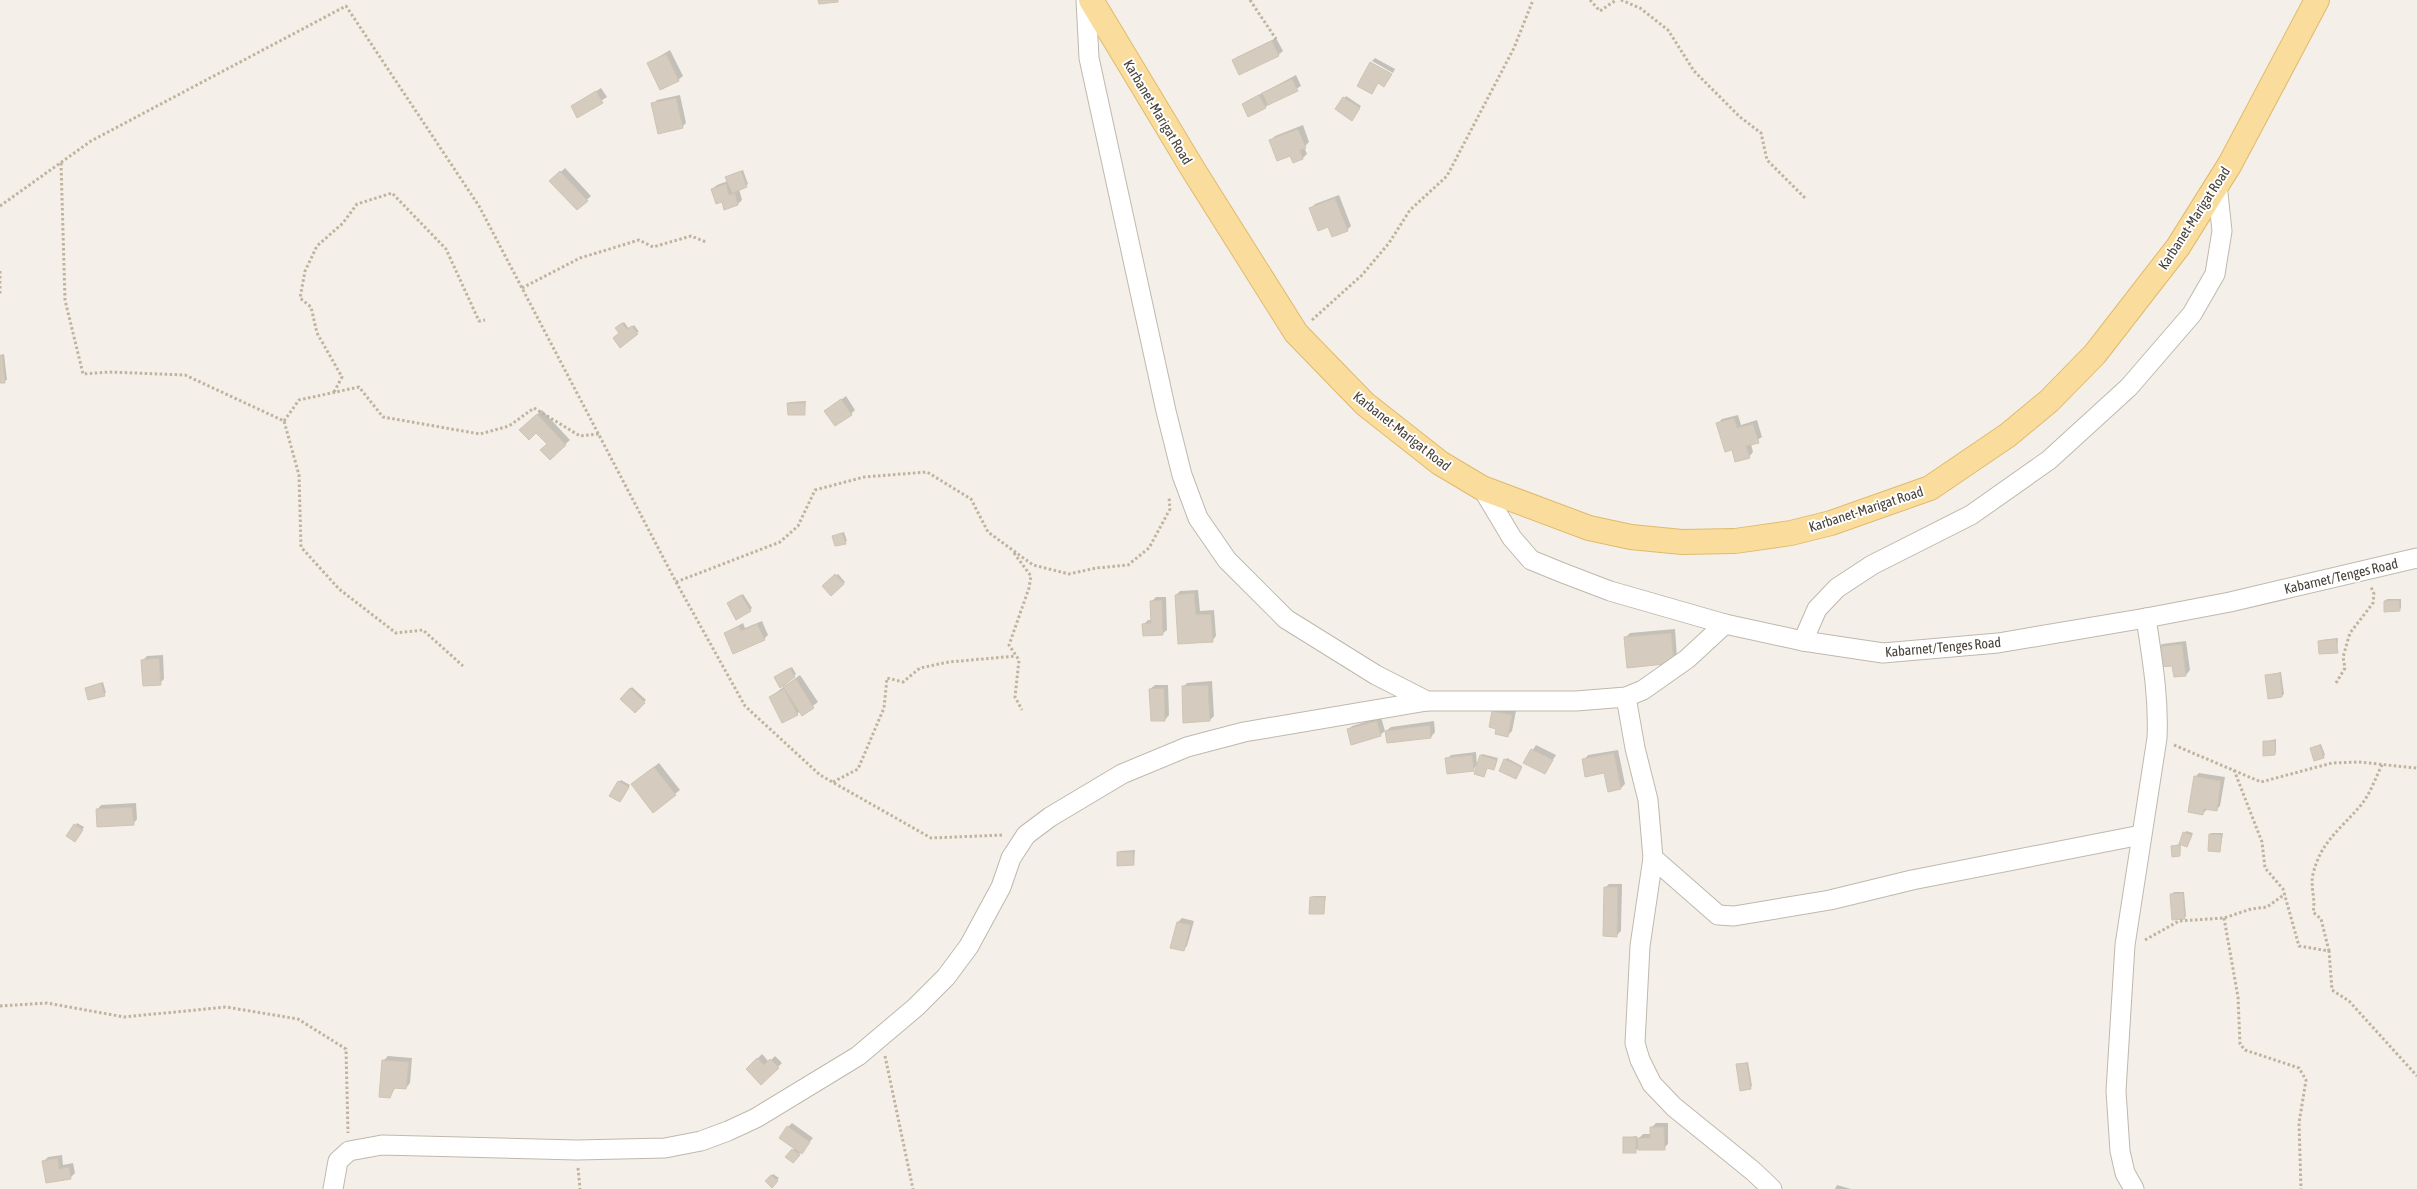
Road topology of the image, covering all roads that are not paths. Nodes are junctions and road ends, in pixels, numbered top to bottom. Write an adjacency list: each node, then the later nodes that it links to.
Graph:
1 (1086, 0): 11 (street)
2 (1092, 0): 5 (main road, Karbanet-Marigat Road)
3 (2317, 0): 4 (main road, Karbanet-Marigat Road)
4 (2218, 184): 5 (main road, Karbanet-Marigat Road); 9 (street)
5 (1482, 488): 8 (street, Kabarnet/Tenges Road)
6 (2417, 558): 7 (street, Kabarnet/Tenges Road)
7 (2146, 618): 9 (street, Kabarnet/Tenges Road); 12 (street)
8 (1725, 624): 9 (street, Kabarnet/Tenges Road); 10 (street)
9 (1802, 641)
10 (1626, 697): 11 (street); 13 (street)
11 (1427, 701): 14 (street)
12 (2141, 835): 13 (street); 16 (street)
13 (1653, 858): 15 (street)
14 (333, 1189)
15 (1772, 1189)
16 (2134, 1189)

